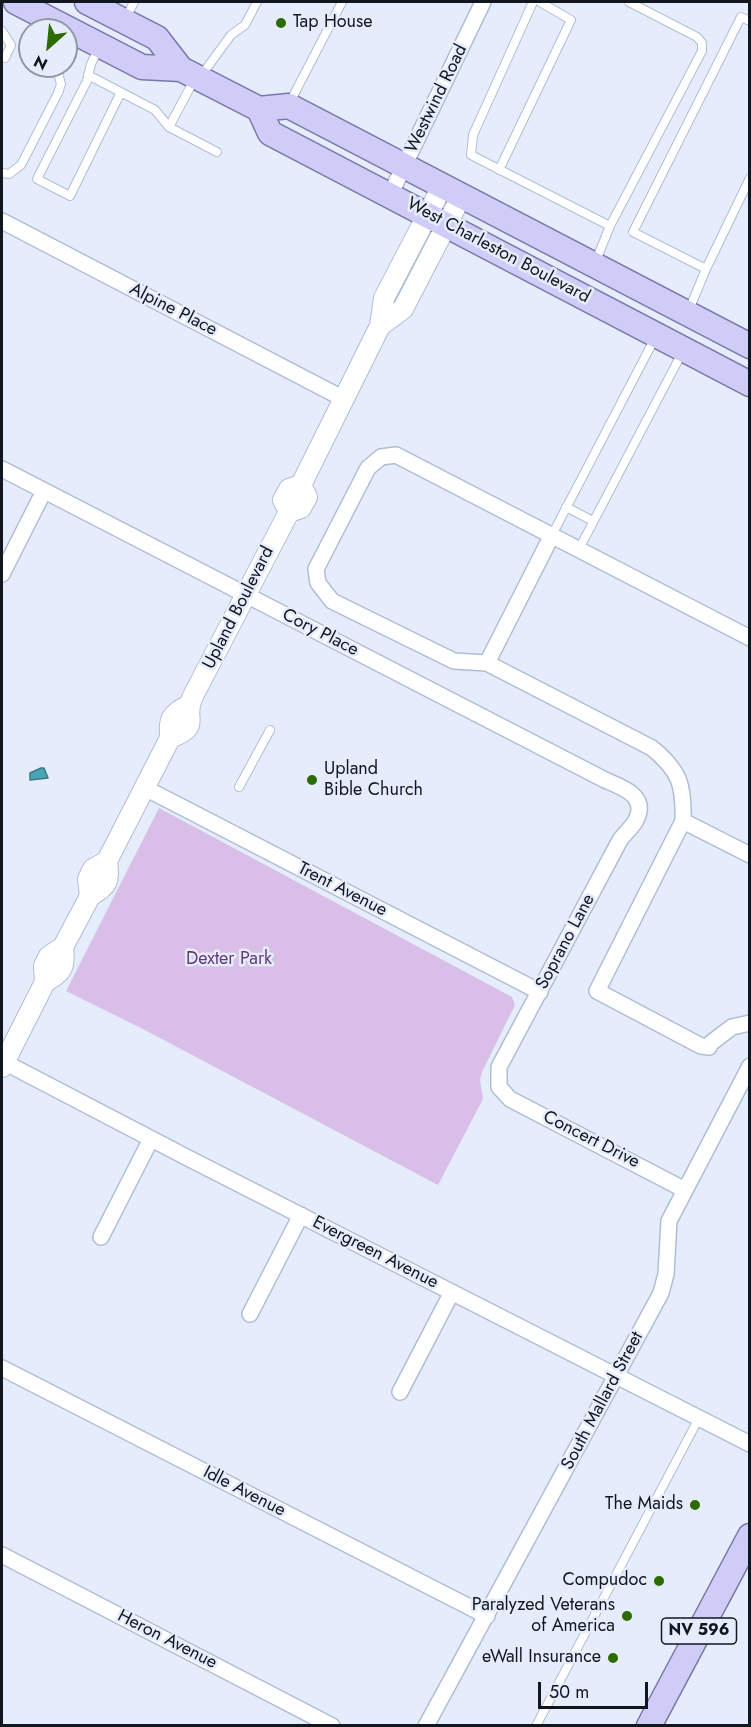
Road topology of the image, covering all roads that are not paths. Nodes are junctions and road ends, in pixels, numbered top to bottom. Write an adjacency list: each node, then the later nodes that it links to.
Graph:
1 (16, 2): 11 (main road)
2 (38, 2): 12 (main road)
3 (87, 2): 10 (main road)
4 (257, 2): 20 (lane)
5 (342, 2): 24 (lane)
6 (483, 2): 28 (street, Westwind Road)
7 (533, 2): 29 (lane)
8 (540, 2): 29 (lane)
9 (629, 2): 36 (lane)
10 (129, 11): 17 (main road)
11 (47, 18)
12 (56, 18)
13 (750, 21): 38 (lane)
14 (78, 23): 17 (main road)
15 (2, 31): 19 (lane)
16 (78, 34): 18 (main road)
17 (157, 38): 20 (main road)
18 (100, 45): 20 (main road); 21 (lane)
19 (5, 58)
20 (192, 74): 25 (main road); 26 (lane)
21 (88, 75): 23 (lane); 23 (lane)
22 (60, 78): 30 (lane)
23 (122, 92): 26 (lane)
24 (289, 106): 25 (main road); 28 (main road, West Charleston Boulevard)
25 (259, 109): 33 (main road, West Charleston Boulevard)
26 (169, 127): 27 (lane)
27 (217, 152)
28 (405, 165): 32 (main road, West Charleston Boulevard); 33 (street, Westwind Road)
29 (500, 170): 36 (lane)
30 (2, 173)
31 (750, 178): 38 (lane)
32 (452, 190): 34 (street, Upland Boulevard); 37 (main road, West Charleston Boulevard)
33 (390, 195): 34 (main road, West Charleston Boulevard)
34 (438, 220): 40 (main road, West Charleston Boulevard); 44 (street, Upland Boulevard)
35 (2, 222): 44 (street, Alpine Place)
36 (610, 226): 37 (lane)
37 (594, 264): 39 (main road, West Charleston Boulevard)
38 (706, 269): 39 (lane)
39 (687, 314): 41 (main road, West Charleston Boulevard)
40 (657, 334): 42 (main road, West Charleston Boulevard); 47 (lane)
41 (750, 346)
42 (684, 349): 43 (main road, West Charleston Boulevard); 48 (lane)
43 (750, 384)
44 (344, 399): 52 (street, Upland Boulevard)
45 (2, 469): 46 (street, Cory Place)
46 (44, 491): 51 (street); 52 (street, Cory Place)
47 (566, 507): 48 (lane); 49 (lane)
48 (593, 521): 50 (lane)
49 (552, 535): 50 (street); 54 (street); 54 (street)
50 (579, 549): 53 (street)
51 (2, 574)
52 (245, 595): 57 (street, Upland Boulevard); 58 (street, Cory Place)
53 (750, 638)
54 (487, 663): 59 (street)
55 (270, 730): 56 (lane)
56 (239, 787)
57 (145, 788): 61 (street, Trent Avenue); 63 (street, Upland Boulevard)
58 (637, 799): 61 (street, Soprano Lane)
59 (683, 821): 60 (street); 62 (street)
60 (750, 855)
61 (540, 992): 65 (street, Soprano Lane)
62 (750, 1023)
63 (2, 1063): 66 (street, Evergreen Avenue)
64 (750, 1066): 67 (street, South Mallard Street)
65 (499, 1088): 67 (street, Concert Drive)
66 (151, 1139): 68 (street, Evergreen Avenue); 69 (street)
67 (685, 1190): 73 (street, South Mallard Street)
68 (301, 1215): 70 (street, Evergreen Avenue); 71 (street)
69 (101, 1237)
70 (452, 1292): 73 (street, Evergreen Avenue); 74 (street)
71 (250, 1314)
72 (2, 1368): 79 (street, Idle Avenue)
73 (617, 1376): 75 (street, Evergreen Avenue); 79 (street, South Mallard Street)
74 (400, 1392)
75 (699, 1418): 76 (street, Evergreen Avenue); 82 (lane)
76 (750, 1444)
77 (750, 1536): 83 (main road, NV 596)
78 (2, 1556): 80 (street, Heron Avenue)
79 (487, 1616): 81 (street, South Mallard Street)
80 (332, 1725)
81 (426, 1725)
82 (536, 1725)
83 (649, 1725)

